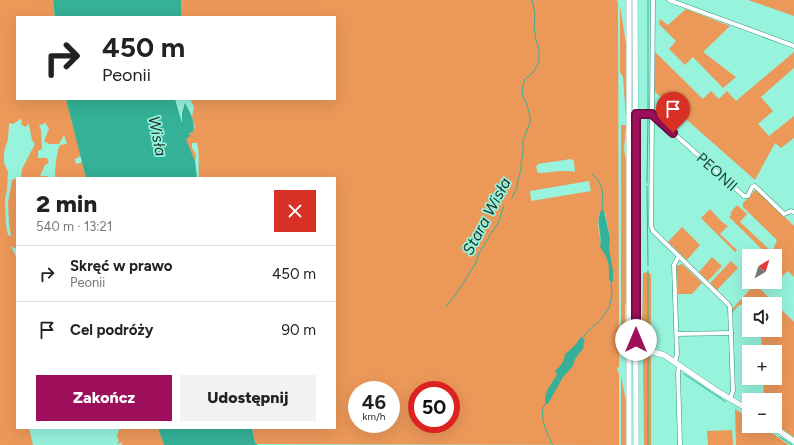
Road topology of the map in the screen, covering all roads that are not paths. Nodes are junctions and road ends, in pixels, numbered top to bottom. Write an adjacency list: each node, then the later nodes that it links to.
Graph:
1 (629, 0): 12 (main road)
2 (636, 0): 6 (main road)
3 (652, 0): 7 (street)
4 (669, 0): 5 (street)
5 (794, 46)
6 (636, 114): 7 (street); 12 (main road)
7 (652, 114): 8 (street, PEONII); 9 (street)
8 (794, 212)
9 (679, 256): 10 (street); 11 (street)
10 (731, 333): 11 (street); 14 (street)
11 (676, 334): 13 (street)
12 (633, 351): 13 (main road); 18 (main road); 19 (main road)
13 (677, 363): 14 (main road); 20 (street)
14 (730, 399): 15 (main road)
15 (742, 406)
16 (782, 433): 17 (main road)
17 (794, 441)
18 (630, 445)
19 (636, 445)
20 (680, 445)

